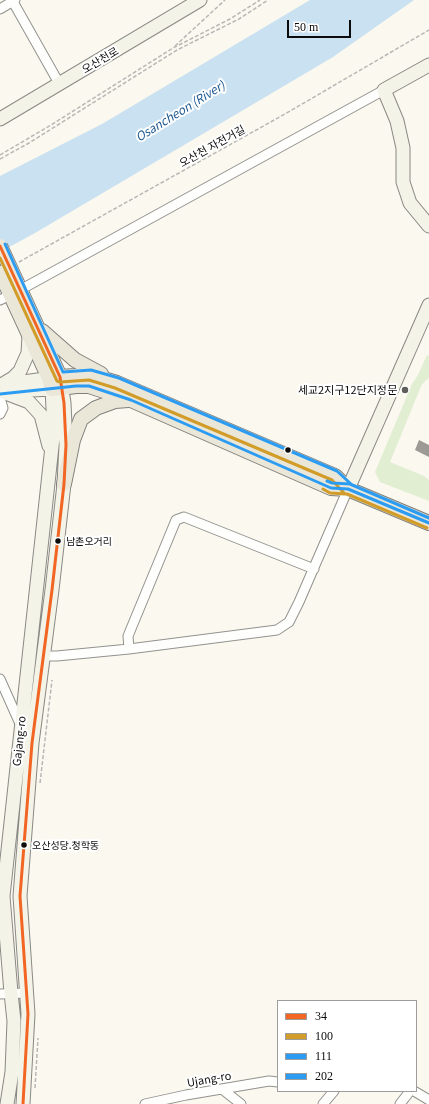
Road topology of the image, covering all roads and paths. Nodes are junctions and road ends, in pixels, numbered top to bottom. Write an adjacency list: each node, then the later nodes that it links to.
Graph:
1 (13, 0): 6 (street); 10 (street)
2 (200, 0): 10 (main road, 오산천로)
3 (225, 0): 8 (path)
4 (260, 0): 8 (path)
5 (268, 0): 14 (path)
6 (0, 9)
7 (429, 30): 17 (path, 오산천 자전거길)
8 (173, 48): 13 (path)
9 (429, 66): 11 (main road)
10 (60, 84): 12 (main road, 오산천로)
11 (384, 90): 15 (main road); 18 (street)
12 (0, 120)
13 (0, 155)
14 (0, 159)
15 (429, 226)
16 (0, 246): 18 (main road, bridge)
17 (17, 263)
18 (9, 288): 20 (main road)
19 (429, 305): 28 (main road)
20 (34, 332): 21 (main road); 22 (main road); 23 (main road)
21 (56, 383): 22 (main road); 23 (main road); 24 (main road); 26 (main road, Gajang-ro); 27 (main road, Gajang-ro)
22 (117, 383): 28 (main road)
23 (2, 391): 25 (street); 26 (main road)
24 (131, 400): 27 (main road); 28 (main road)
25 (0, 414)
26 (50, 468): 35 (main road, Gajang-ro)
27 (64, 484): 32 (main road, Gajang-ro)
28 (348, 490): 29 (main road); 30 (street)
29 (429, 524)
30 (314, 569): 31 (street); 31 (street)
31 (129, 649): 32 (street)
32 (43, 656): 38 (main road, Gajang-ro)
33 (0, 679): 35 (street)
34 (52, 680): 36 (path)
35 (21, 726): 37 (main road, Gajang-ro)
36 (40, 783)
37 (2, 896): 38 (main road); 40 (main road, Gajang-ro)
38 (20, 896): 39 (main road, Gajang-ro)
39 (26, 993): 40 (street); 50 (main road, Gajang-ro)
40 (5, 994): 49 (main road, Gajang-ro)
41 (38, 1037): 44 (path)
42 (277, 1082): 43 (street, Ujang-ro)
43 (222, 1089): 51 (street, Ujang-ro); 52 (street)
44 (35, 1092)
45 (333, 1092): 53 (street)
46 (409, 1092): 54 (street)
47 (416, 1092): 48 (street)
48 (429, 1100)
49 (7, 1104)
50 (23, 1104)
51 (145, 1104)
52 (241, 1104)
53 (323, 1104)
54 (400, 1104)

